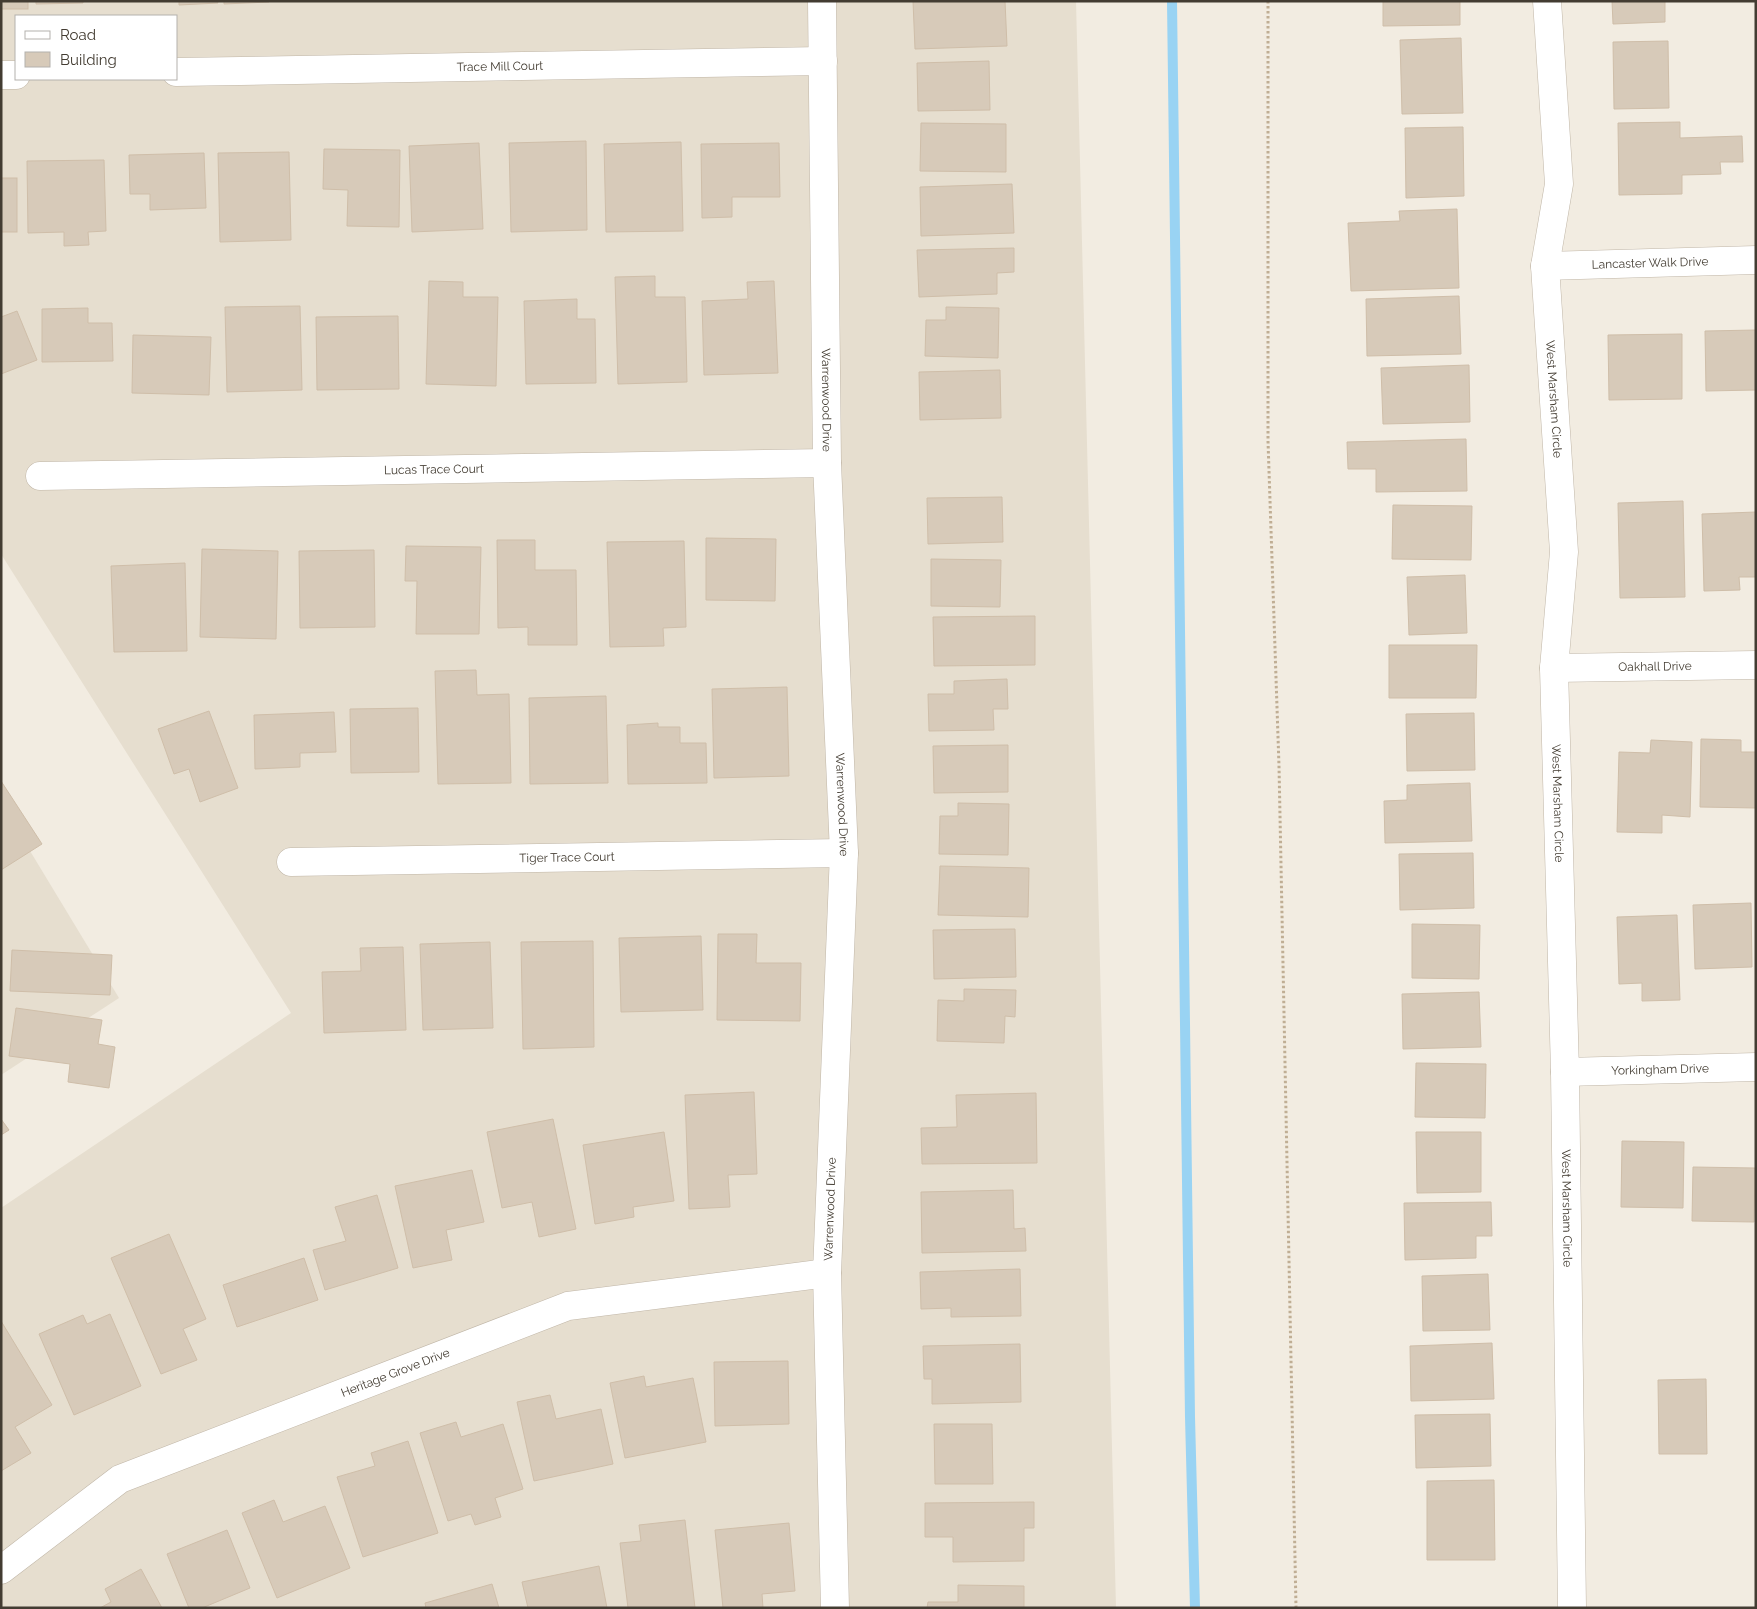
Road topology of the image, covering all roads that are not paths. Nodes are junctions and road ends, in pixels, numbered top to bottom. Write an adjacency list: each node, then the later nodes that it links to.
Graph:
1 (822, 1): 3 (street, Warrenwood Drive)
2 (1547, 1): 8 (street, West Marsham Circle)
3 (824, 61): 4 (street, Trace Mill Court); 9 (street, Warrenwood Drive)
4 (178, 72)
5 (1, 75): 6 (street)
6 (15, 75)
7 (1756, 260): 8 (street, Lancaster Walk Drive)
8 (1545, 266): 12 (street, West Marsham Circle)
9 (827, 464): 10 (street, Lucas Trace Court); 13 (street, Warrenwood Drive)
10 (40, 476)
11 (1756, 666): 12 (street, Oakhall Drive)
12 (1554, 668): 16 (street, West Marsham Circle)
13 (844, 853): 14 (street, Tiger Trace Court); 17 (street, Warrenwood Drive)
14 (291, 862)
15 (1756, 1068): 16 (street, Yorkingham Drive)
16 (1565, 1072): 20 (street, West Marsham Circle)
17 (827, 1273): 18 (street, Heritage Grove Drive); 19 (street, Warrenwood Drive)
18 (1, 1570)
19 (836, 1608)
20 (1572, 1608)

